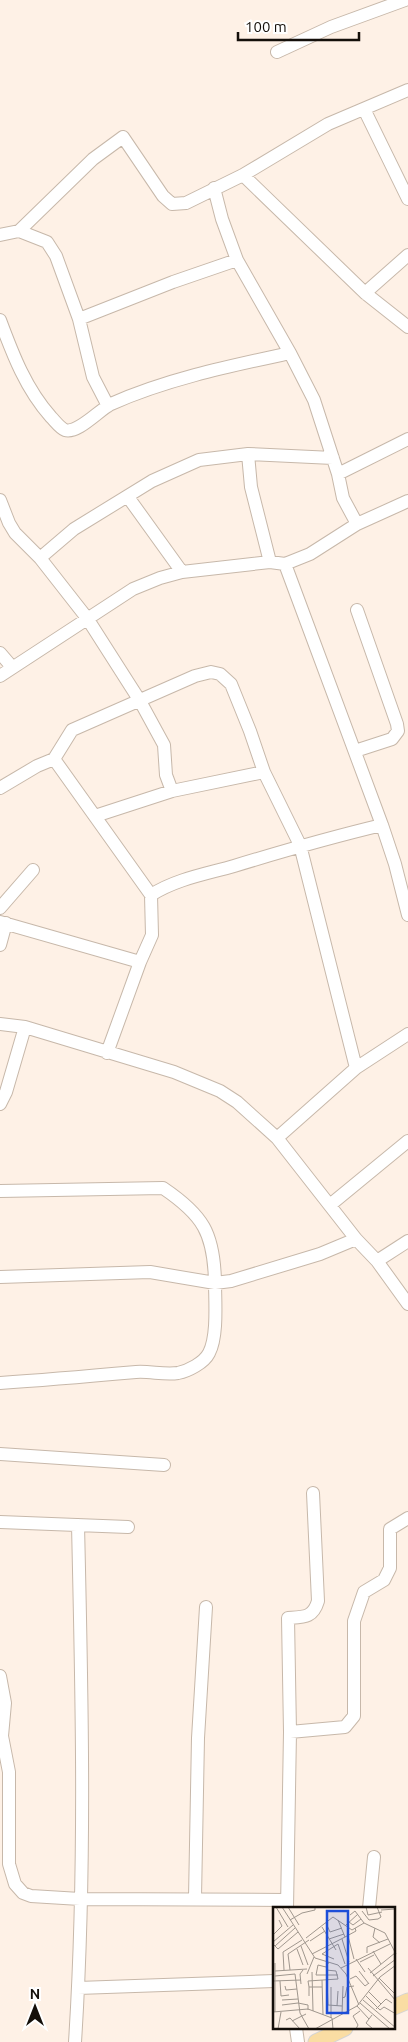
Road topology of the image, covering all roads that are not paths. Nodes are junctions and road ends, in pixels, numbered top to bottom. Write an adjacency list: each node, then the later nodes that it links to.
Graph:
1 (405, 0): 2 (street)
2 (277, 52)
3 (408, 90): 4 (street)
4 (364, 109): 5 (street); 7 (street)
5 (243, 175): 6 (street); 12 (street)
6 (214, 188): 8 (street); 11 (street)
7 (408, 199)
8 (19, 231): 9 (street); 13 (street)
9 (0, 235)
10 (408, 255): 12 (street)
11 (237, 260): 13 (street); 16 (street)
12 (365, 293): 15 (street)
13 (79, 319): 17 (street)
14 (0, 320): 17 (street)
15 (408, 327)
16 (290, 353): 17 (street); 20 (street)
17 (108, 406)
18 (408, 439): 21 (street)
19 (248, 454): 20 (street); 22 (street); 27 (street)
20 (333, 458): 21 (street)
21 (338, 474): 25 (street)
22 (128, 496): 26 (street); 29 (street)
23 (0, 500): 26 (street)
24 (408, 501): 25 (street)
25 (357, 524): 28 (street)
26 (40, 558): 31 (street)
27 (270, 562): 28 (street); 29 (street)
28 (285, 564): 36 (street)
29 (182, 572): 31 (street)
30 (357, 610): 36 (street)
31 (87, 618): 33 (street); 35 (street)
32 (0, 653): 33 (street)
33 (12, 667): 34 (street)
34 (0, 676)
35 (140, 700): 37 (street); 38 (street); 40 (street)
36 (355, 751): 42 (street)
37 (54, 759): 39 (street); 41 (street)
38 (264, 772): 40 (street); 43 (street)
39 (0, 788)
40 (172, 791): 41 (street)
41 (95, 816): 45 (street)
42 (382, 825): 43 (street); 47 (street)
43 (300, 845): 45 (street); 55 (street)
44 (33, 870): 46 (street)
45 (151, 896): 50 (street)
46 (0, 908)
47 (408, 915)
48 (3, 922): 49 (street); 50 (street)
49 (0, 945)
50 (140, 962): 54 (street)
51 (0, 1024): 52 (street)
52 (25, 1028): 54 (street); 56 (street)
53 (408, 1034): 55 (street)
54 (107, 1053): 57 (street)
55 (356, 1068): 57 (street)
56 (0, 1104)
57 (277, 1138): 60 (street)
58 (408, 1141): 60 (street)
59 (0, 1191): 65 (street)
60 (330, 1205): 61 (street)
61 (356, 1239): 63 (street); 65 (street)
62 (408, 1240): 63 (street)
63 (377, 1261): 66 (street)
64 (0, 1277): 65 (street)
65 (215, 1282): 67 (street)
66 (408, 1304)
67 (0, 1383)
68 (0, 1454): 69 (street)
69 (164, 1465)
70 (313, 1493): 77 (street)
71 (408, 1518): 77 (street)
72 (0, 1522): 73 (street)
73 (78, 1525): 74 (street); 80 (street)
74 (128, 1527)
75 (206, 1607): 79 (street)
76 (0, 1676): 80 (street)
77 (290, 1732): 81 (street)
78 (374, 1857): 82 (street)
79 (195, 1898): 80 (street); 81 (street)
80 (80, 1899): 84 (street)
81 (286, 1904)
82 (369, 1907)
83 (273, 1981): 84 (street)
84 (78, 1988): 88 (street)
85 (408, 2001): 86 (main road)
86 (396, 2006)
87 (341, 2030): 89 (main road)
88 (75, 2042)
89 (316, 2042)

